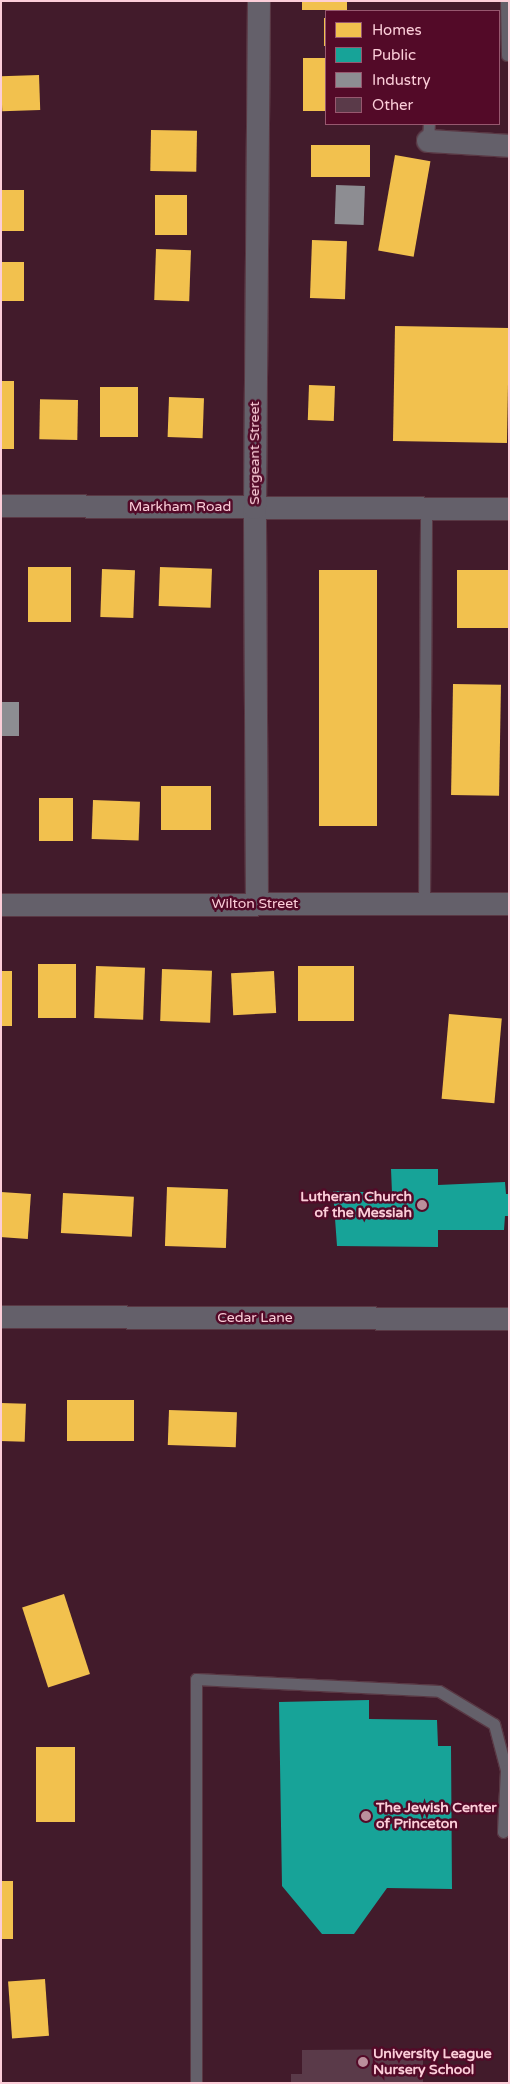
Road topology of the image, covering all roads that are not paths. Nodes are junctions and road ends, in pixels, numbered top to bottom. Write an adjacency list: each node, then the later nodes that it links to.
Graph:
1 (260, 1): 7 (street, Sergeant Street)
2 (506, 1): 3 (lane)
3 (505, 54)
4 (428, 132): 5 (street)
5 (509, 146)
6 (1, 506): 7 (street, Markham Road)
7 (255, 508): 8 (street, Markham Road); 10 (street, Sergeant Street)
8 (426, 509): 9 (street, Markham Road); 11 (lane)
9 (509, 509)
10 (257, 904): 11 (street, Wilton Street); 13 (street, Wilton Street)
11 (424, 904): 12 (street, Wilton Street)
12 (509, 904)
13 (1, 905)
14 (1, 1317): 15 (street, Cedar Lane)
15 (509, 1319)
16 (507, 1771): 17 (lane); 18 (lane)
17 (503, 1832)
18 (196, 2083)

